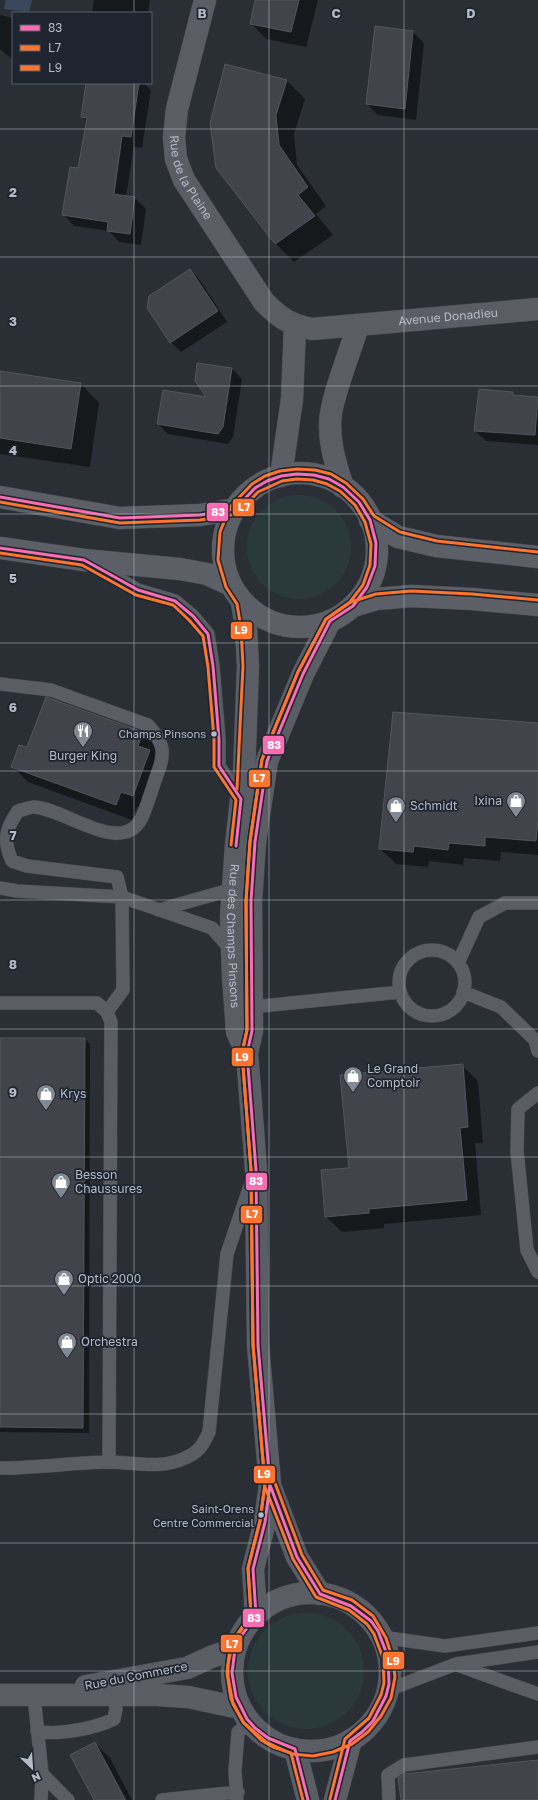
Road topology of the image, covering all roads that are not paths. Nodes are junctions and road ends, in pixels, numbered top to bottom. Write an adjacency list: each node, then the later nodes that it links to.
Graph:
1 (205, 0): 4 (street, Rue de la Plaine)
2 (538, 309): 3 (street, Avenue Donadieu)
3 (358, 325): 4 (street, Rue de la Plaine); 6 (street)
4 (295, 326): 5 (street)
5 (281, 476): 6 (main road); 8 (main road)
6 (343, 487): 9 (main road)
7 (0, 497): 8 (main road)
8 (235, 508): 13 (main road)
9 (370, 520): 11 (main road); 15 (main road)
10 (0, 548): 12 (main road)
11 (538, 557)
12 (84, 560): 13 (main road); 18 (lane)
13 (237, 594): 16 (main road); 18 (street, Rue des Champs Pinsons)
14 (538, 605): 15 (main road)
15 (353, 606): 16 (main road)
16 (330, 621): 29 (street, Rue des Champs Pinsons)
17 (0, 684): 21 (lane)
18 (241, 799): 20 (street, Rue des Champs Pinsons)
19 (0, 888): 21 (lane)
20 (233, 889): 23 (lane); 24 (street, Rue des Champs Pinsons)
21 (122, 897): 23 (lane); 30 (lane)
22 (538, 903): 25 (lane)
23 (159, 910): 24 (lane)
24 (232, 951): 32 (street, Rue des Champs Pinsons)
25 (458, 963): 26 (lane); 27 (lane)
26 (400, 992): 27 (lane); 29 (lane)
27 (463, 992): 31 (lane)
28 (0, 1003): 30 (lane)
29 (252, 1007): 32 (street, Rue des Champs Pinsons)
30 (107, 1012): 36 (lane)
31 (538, 1051)
32 (247, 1053): 34 (street, Rue des Champs Pinsons)
33 (538, 1093): 35 (lane)
34 (256, 1170): 36 (lane); 38 (street, Rue des Champs Pinsons)
35 (538, 1272)
36 (109, 1462): 37 (lane)
37 (0, 1468)
38 (270, 1484): 39 (street, Rue des Champs Pinsons); 40 (street, Rue des Champs Pinsons)
39 (320, 1594): 40 (street); 42 (street)
40 (256, 1615): 43 (street)
41 (538, 1633): 42 (lane)
42 (381, 1637): 46 (street)
43 (235, 1649): 50 (street, Rue du Commerce); 51 (street)
44 (538, 1652): 45 (lane)
45 (456, 1664): 46 (lane); 47 (lane)
46 (388, 1690): 53 (street)
47 (538, 1694)
48 (0, 1695): 50 (street, Rue du Commerce)
49 (114, 1695): 50 (street, Rue du Commerce); 51 (street, Rue du Commerce); 52 (lane)
50 (34, 1696): 52 (lane)
51 (245, 1715): 55 (street); 57 (lane)
52 (37, 1730): 56 (lane)
53 (351, 1740): 55 (street); 62 (street)
54 (538, 1747): 63 (lane)
55 (295, 1749): 61 (street)
56 (42, 1774): 58 (lane); 59 (lane)
57 (238, 1796): 60 (lane)
58 (41, 1800)
59 (68, 1800)
60 (162, 1800)
61 (308, 1800)
62 (335, 1800)
63 (389, 1800)

